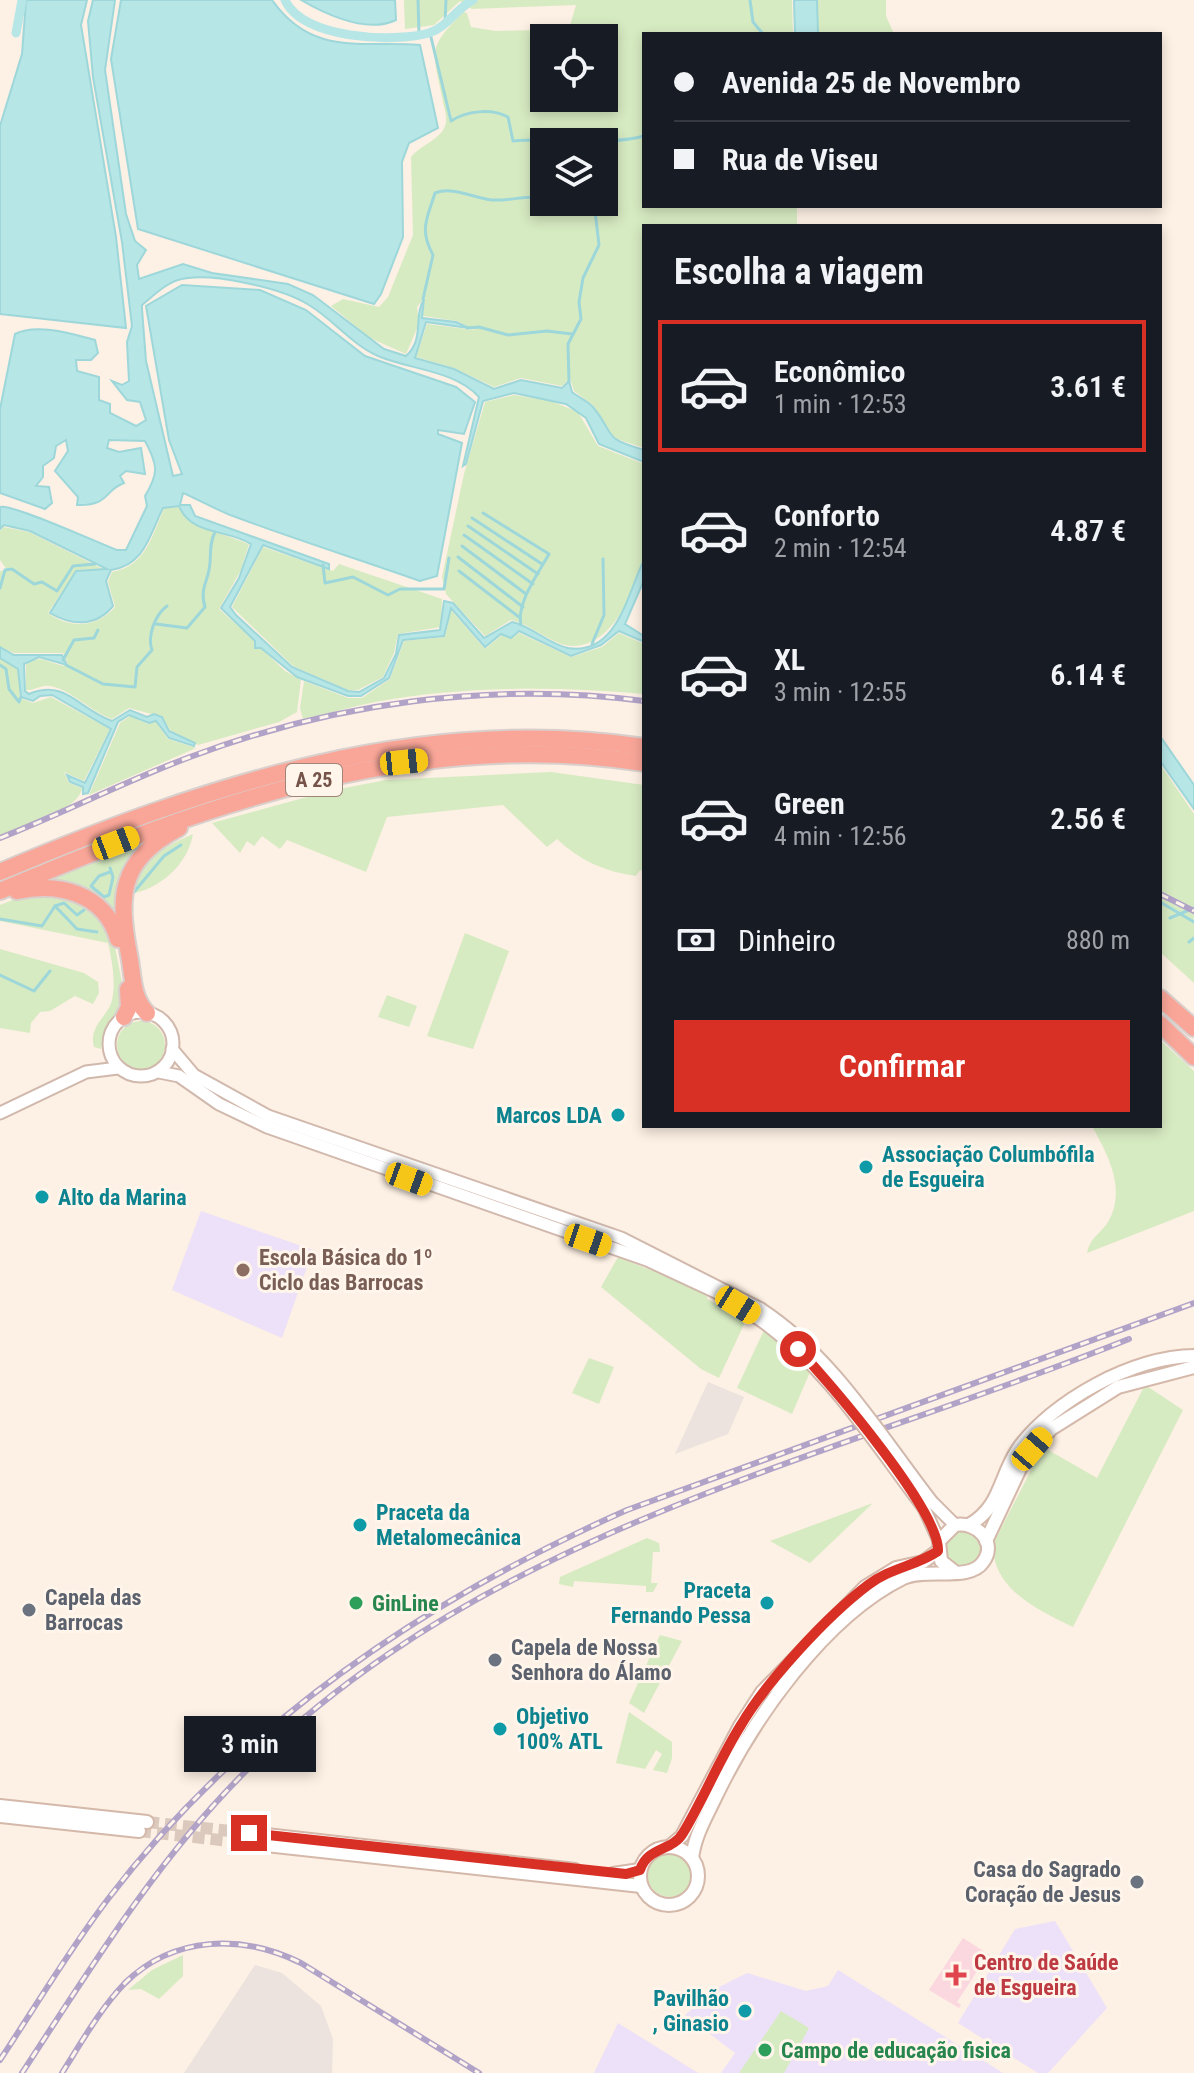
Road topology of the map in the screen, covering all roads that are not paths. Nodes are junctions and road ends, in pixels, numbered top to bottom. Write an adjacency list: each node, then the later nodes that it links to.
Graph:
1 (642, 747): 4 (highway, A 25)
2 (642, 763): 3 (highway, A 25)
3 (211, 810): 5 (highway, A 25); 7 (highway)
4 (0, 872)
5 (0, 893): 8 (highway)
6 (1162, 1000): 10 (highway)
7 (147, 1013): 8 (street); 11 (street)
8 (124, 1017): 12 (street)
9 (1162, 1026): 13 (highway)
10 (1194, 1028)
11 (172, 1049): 16 (street); 18 (street)
12 (108, 1050): 14 (street); 15 (street)
13 (1194, 1057)
14 (118, 1068): 15 (street); 16 (street)
15 (86, 1072): 17 (street)
16 (159, 1072): 18 (street)
17 (0, 1113)
18 (759, 1313): 21 (street, bridge)
19 (1194, 1356): 22 (main road)
20 (1194, 1367): 23 (main road)
21 (928, 1505): 22 (street); 24 (street)
22 (962, 1525): 23 (main road); 24 (main road)
23 (986, 1541): 25 (main road)
24 (939, 1546): 25 (main road); 26 (main road)
25 (955, 1572): 26 (main road)
26 (714, 1786): 29 (main road); 30 (main road)
27 (0, 1806): 28 (main road)
28 (0, 1816)
29 (669, 1847): 30 (main road); 31 (main road)
30 (692, 1858): 32 (main road)
31 (640, 1870): 32 (main road); 32 (main road)
32 (641, 1886)

